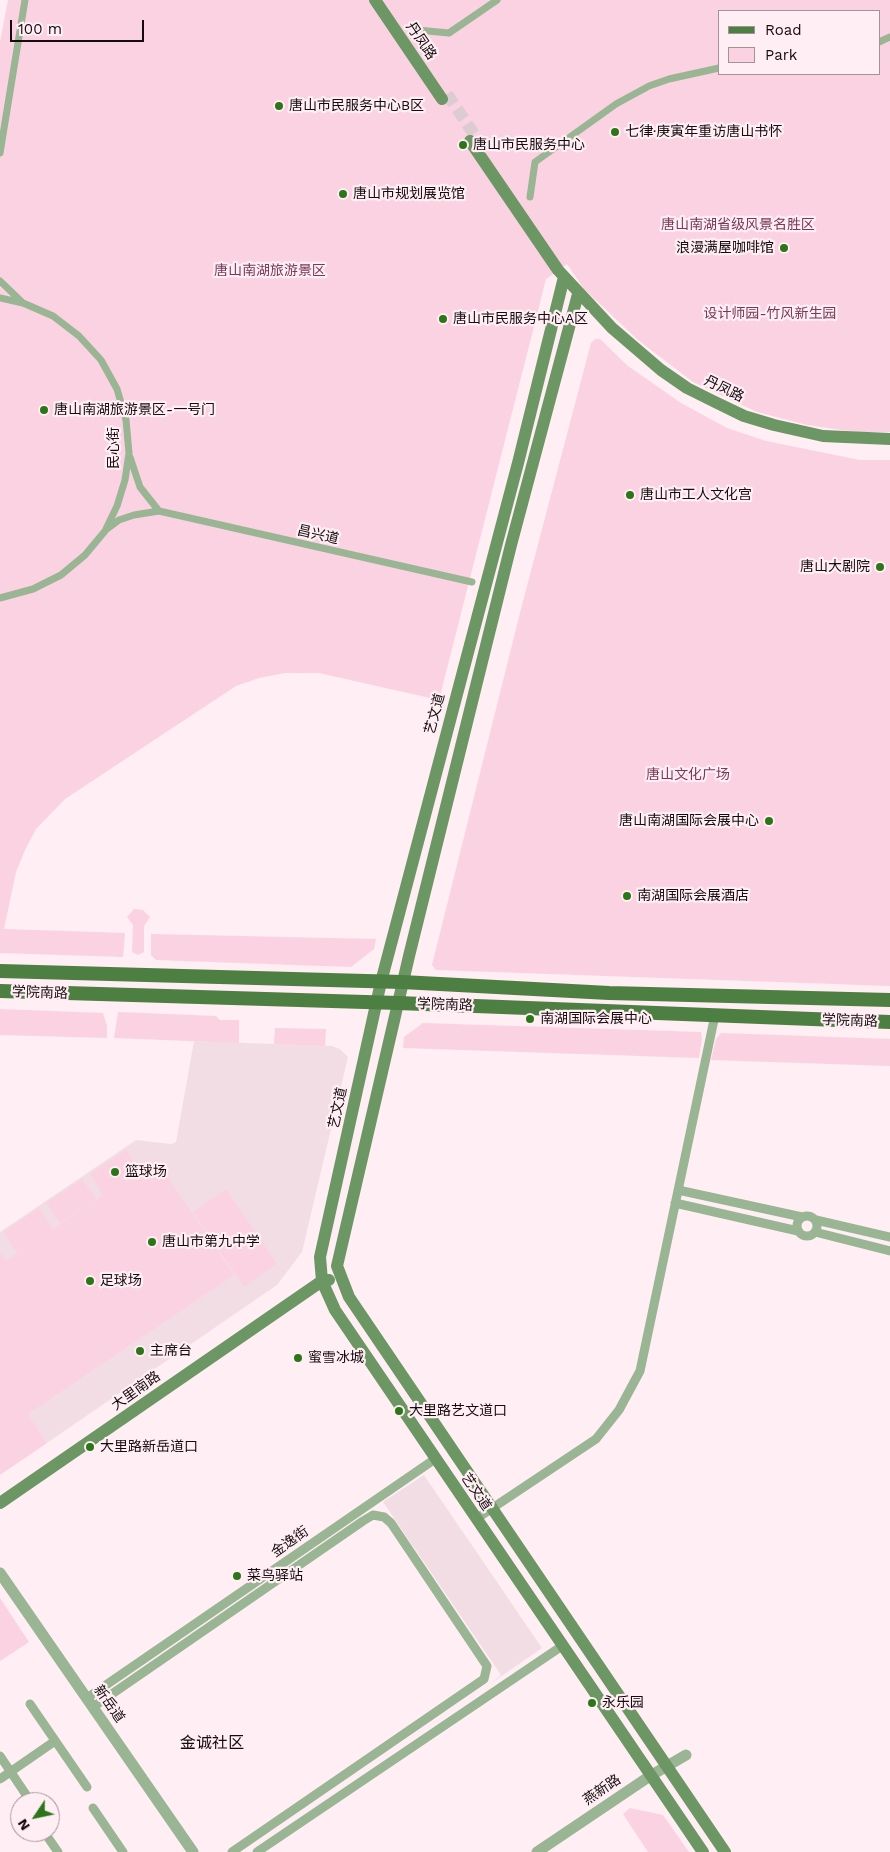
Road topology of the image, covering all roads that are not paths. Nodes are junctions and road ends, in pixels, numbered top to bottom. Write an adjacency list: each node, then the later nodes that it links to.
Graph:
1 (25, 0): 7 (street)
2 (375, 0): 3 (main road, 丹凤路)
3 (383, 0)
4 (497, 0): 5 (street)
5 (417, 30)
6 (718, 68): 8 (street)
7 (0, 153)
8 (530, 197)
9 (564, 277): 11 (main road, 丹凤路); 11 (main road, 丹凤路); 19 (main road, 艺文道)
10 (0, 281): 13 (street)
11 (578, 294): 14 (main road, 丹凤路); 20 (main road, 艺文道)
12 (0, 298): 13 (street, 民心街)
13 (23, 303): 15 (street, 民心街)
14 (890, 438)
15 (129, 453): 16 (street); 17 (street, 民心街)
16 (159, 512): 17 (street); 18 (street, 昌兴道)
17 (105, 531): 21 (street, 民心街)
18 (472, 582)
19 (486, 582): 20 (main road); 23 (main road, 艺文道)
20 (502, 585): 24 (main road, 艺文道)
21 (0, 598)
22 (0, 971): 23 (main road, 学院南路)
23 (381, 982): 24 (main road, 学院南路); 27 (main road, 艺文道)
24 (402, 982): 26 (main road, 学院南路); 28 (main road, 艺文道)
25 (0, 991): 27 (main road, 学院南路)
26 (890, 1000)
27 (376, 1003): 28 (main road, 学院南路); 40 (main road, 艺文道)
28 (398, 1003): 29 (main road, 学院南路); 39 (main road, 艺文道)
29 (715, 1015): 30 (main road, 学院南路); 31 (street)
30 (890, 1022)
31 (678, 1190): 32 (street); 33 (street)
32 (675, 1202): 35 (street); 43 (street)
33 (802, 1217): 34 (street); 35 (street)
34 (816, 1220): 36 (street); 37 (street)
35 (798, 1231): 36 (street)
36 (816, 1232): 38 (street)
37 (890, 1237)
38 (890, 1251)
39 (341, 1277): 40 (main road, 大里南路); 43 (main road, 艺文道)
40 (322, 1281): 41 (main road, 艺文道); 42 (main road, 大里南路)
41 (435, 1459): 44 (main road, 艺文道); 47 (street, 金逸街)
42 (0, 1503)
43 (494, 1509): 44 (street); 52 (main road, 艺文道)
44 (476, 1519): 46 (main road, 艺文道)
45 (0, 1573): 47 (street, 新岳道)
46 (562, 1646): 54 (main road, 艺文道); 62 (street)
47 (90, 1702): 60 (street, 新岳道); 61 (street)
48 (30, 1704): 49 (street)
49 (55, 1741): 53 (street); 56 (street)
50 (686, 1755): 52 (street, 燕新路)
51 (0, 1756): 53 (street)
52 (666, 1768): 54 (street, 燕新路); 65 (main road, 艺文道)
53 (11, 1772): 55 (street); 57 (street)
54 (650, 1776): 63 (street, 燕新路); 64 (main road, 艺文道)
55 (0, 1779)
56 (87, 1787)
57 (24, 1792)
58 (93, 1808): 59 (street)
59 (123, 1852)
60 (193, 1852)
61 (232, 1852)
62 (257, 1852)
63 (537, 1852)
64 (703, 1852)
65 (725, 1852)

